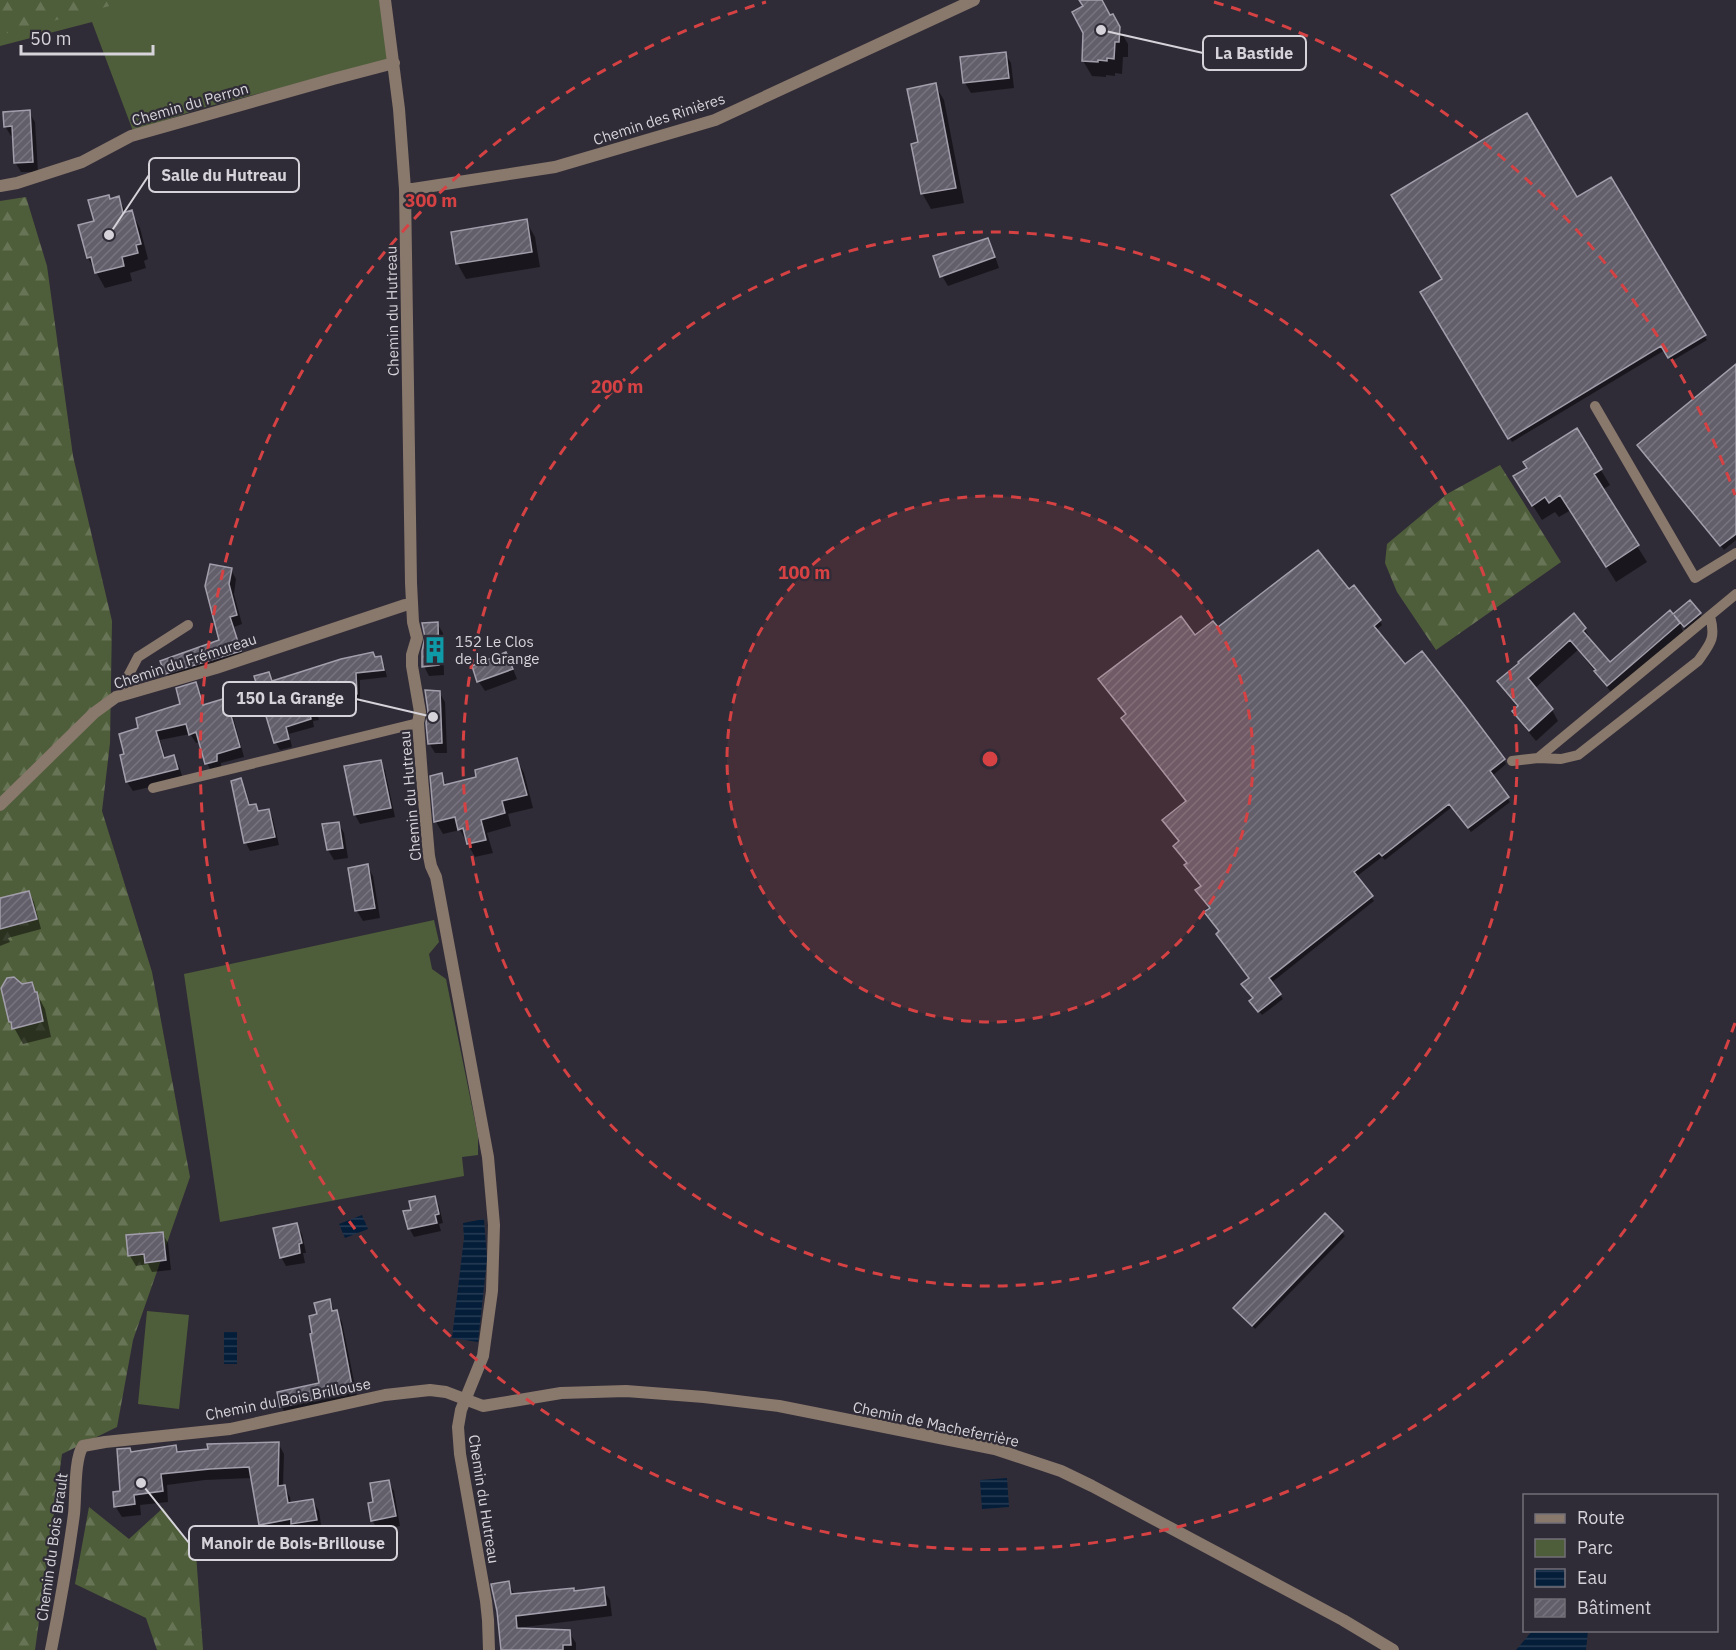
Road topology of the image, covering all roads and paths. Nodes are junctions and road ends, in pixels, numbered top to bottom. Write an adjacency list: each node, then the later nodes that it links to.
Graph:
1 (385, 0): 3 (street, Chemin du Hutreau)
2 (974, 0): 5 (street, Chemin des Rinières)
3 (394, 63): 4 (street, Chemin du Perron); 5 (street, Chemin du Hutreau)
4 (0, 186)
5 (405, 189): 9 (street, Chemin du Hutreau)
6 (1595, 406): 7 (lane)
7 (1736, 553)
8 (1736, 594): 10 (lane)
9 (412, 605): 12 (street, Chemin du Frémureau); 13 (street, Chemin du Hutreau)
10 (1710, 616): 14 (lane); 14 (lane)
11 (188, 625): 12 (lane)
12 (127, 693): 17 (street, Chemin du Frémureau)
13 (418, 723): 16 (lane); 18 (street, Chemin du Hutreau)
14 (1538, 758): 15 (lane)
15 (1512, 761)
16 (153, 788)
17 (0, 805)
18 (466, 1399): 19 (street, Chemin du Bois Brillouse); 21 (street, Chemin du Hutreau); 22 (street, Chemin de Macheferrière)
19 (81, 1448): 20 (street, Chemin du Bois Brault)
20 (51, 1650)
21 (489, 1650)
22 (1394, 1650)

